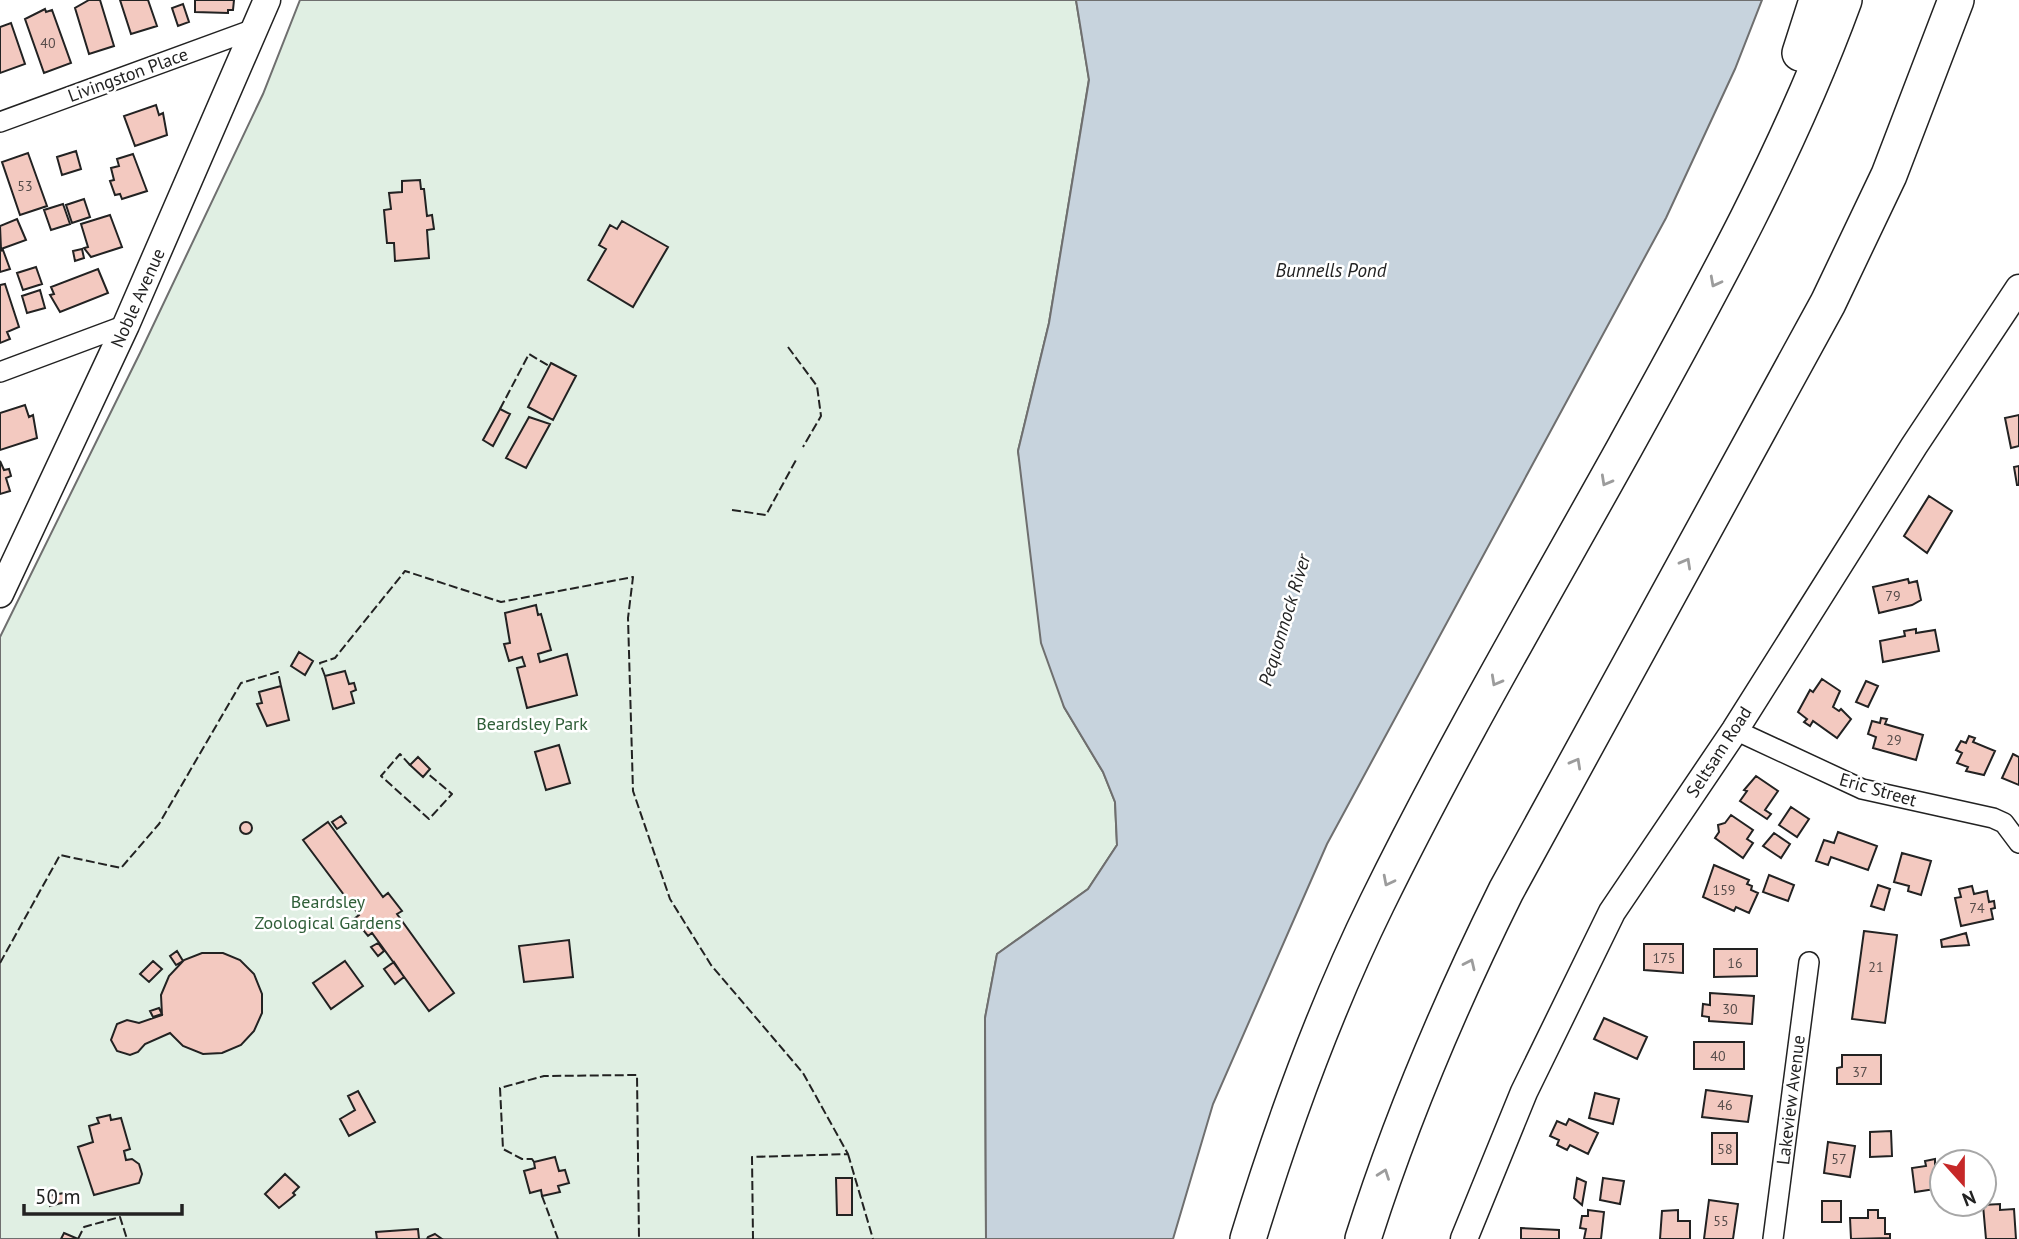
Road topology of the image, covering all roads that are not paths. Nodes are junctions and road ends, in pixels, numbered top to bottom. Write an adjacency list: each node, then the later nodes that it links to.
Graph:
1 (267, 0): 5 (main road, Noble Avenue)
2 (1817, 0): 7 (highway)
3 (1844, 0): 7 (highway)
4 (1956, 0): 16 (highway, one-way to 4)
5 (257, 28): 6 (street, Livingston Place); 9 (main road, Noble Avenue)
6 (0, 122)
7 (1747, 221): 15 (highway, one-way to 15)
8 (2019, 288): 12 (main road, Seltsam Road)
9 (126, 325): 10 (street); 11 (main road, Noble Avenue)
10 (0, 372)
11 (0, 594)
12 (1735, 730): 13 (street, Eric Street); 17 (main road, Seltsam Road)
13 (2019, 843)
14 (1809, 962): 18 (street, Lakeview Avenue)
15 (1248, 1239)
16 (1363, 1239)
17 (1464, 1239)
18 (1773, 1239)

